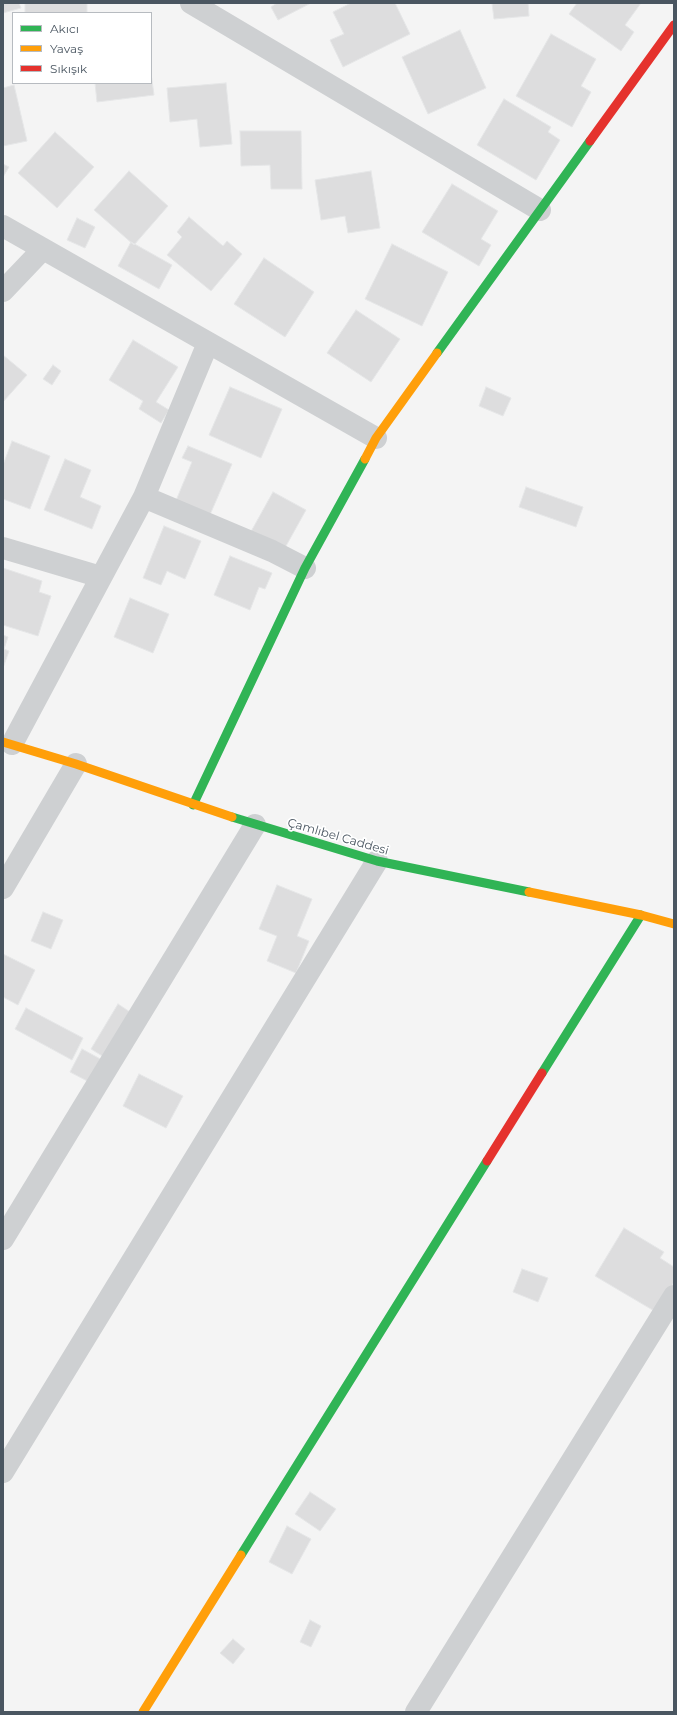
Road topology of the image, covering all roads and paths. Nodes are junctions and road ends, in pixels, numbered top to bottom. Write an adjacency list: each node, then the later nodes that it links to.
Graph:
1 (190, 3): 3 (street)
2 (674, 25): 3 (street)
3 (540, 210): 8 (street)
4 (3, 226): 5 (street)
5 (43, 249): 6 (street); 7 (street)
6 (3, 291)
7 (208, 343): 8 (street); 9 (street)
8 (376, 438): 11 (street)
9 (144, 497): 11 (street); 12 (street)
10 (3, 548): 12 (street)
11 (305, 568): 15 (street)
12 (101, 577): 13 (street)
13 (8, 743): 14 (street, Çamlıbel Caddesi)
14 (76, 764): 15 (street, Çamlıbel Caddesi); 18 (street)
15 (193, 805): 16 (street, Çamlıbel Caddesi)
16 (255, 825): 17 (street, Çamlıbel Caddesi); 21 (street)
17 (377, 861): 19 (street, Çamlıbel Caddesi); 23 (street)
18 (3, 888)
19 (641, 915): 20 (street, Çamlıbel Caddesi); 24 (street)
20 (674, 924)
21 (3, 1239)
22 (674, 1296): 25 (street)
23 (3, 1472)
24 (143, 1712)
25 (416, 1712)

